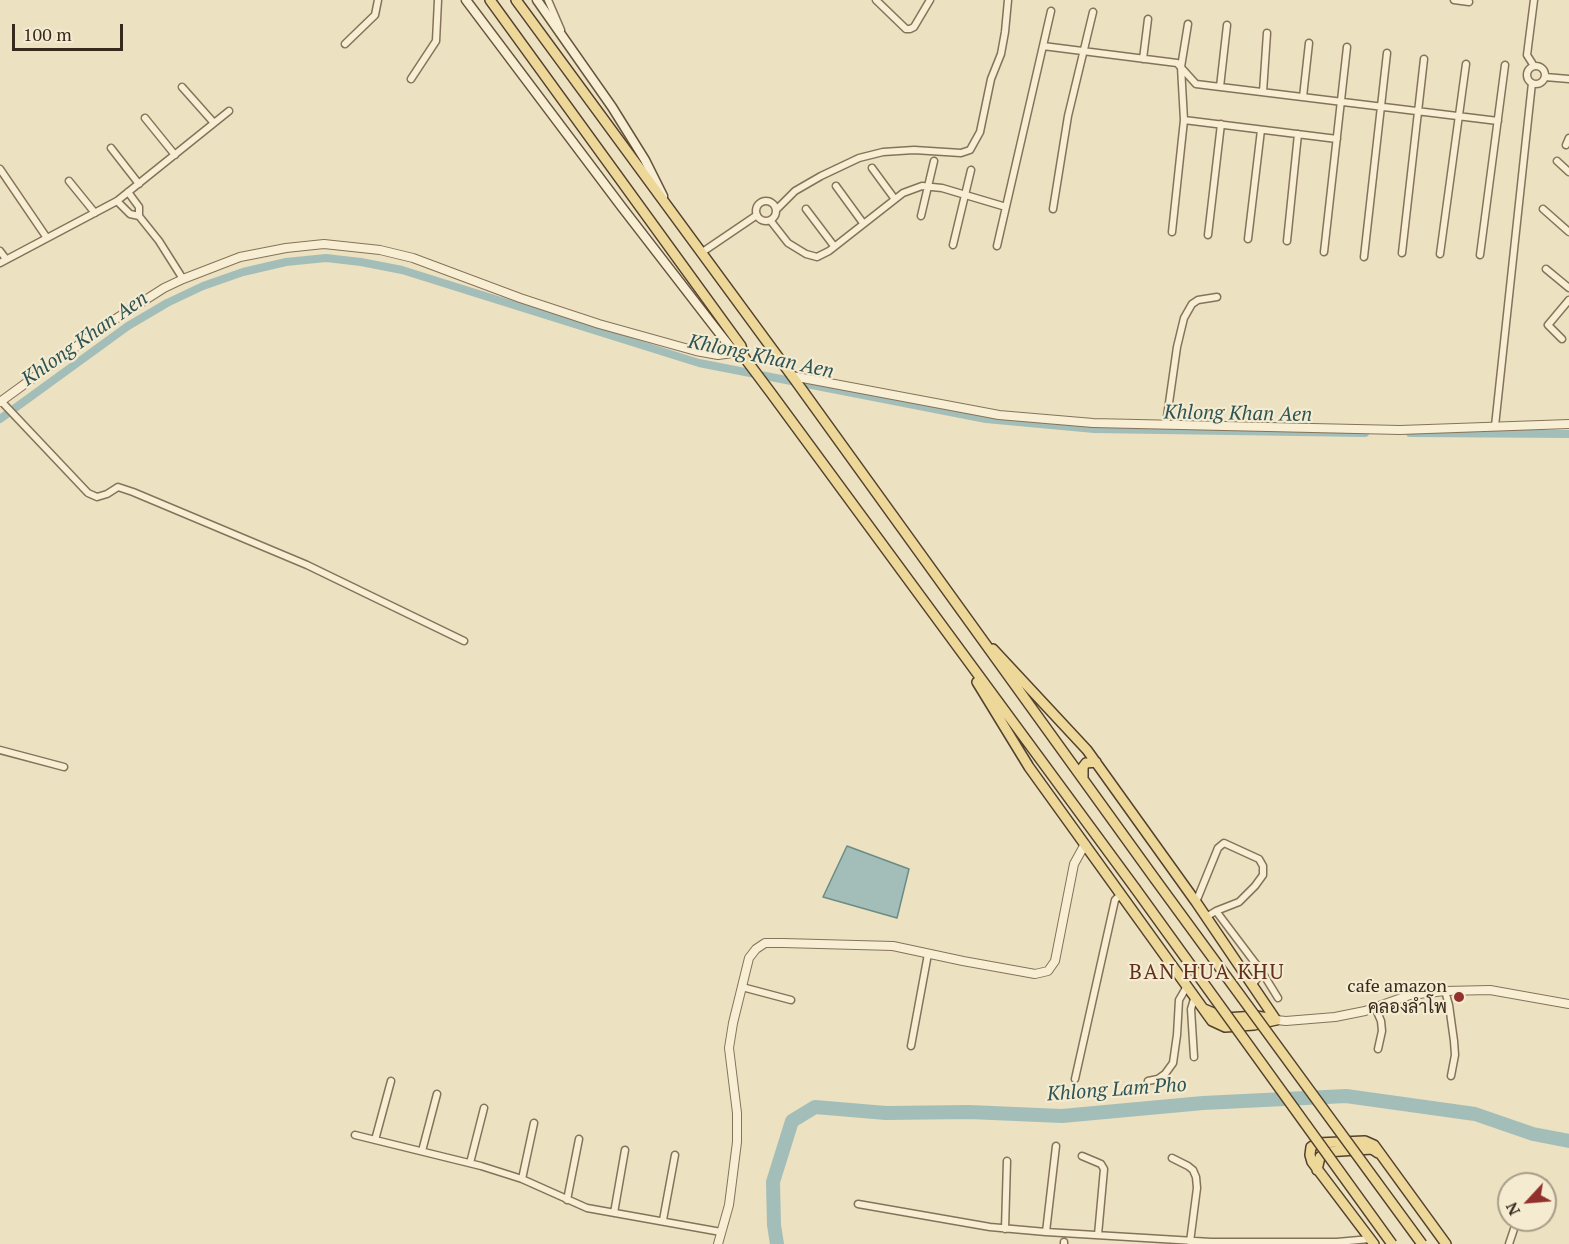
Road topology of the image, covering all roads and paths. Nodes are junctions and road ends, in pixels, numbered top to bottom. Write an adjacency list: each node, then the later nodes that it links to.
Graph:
1 (378, 0): 22 (street)
2 (438, 0): 34 (street)
3 (464, 0): 107 (main road)
4 (490, 0): 107 (main road)
5 (516, 0): 77 (main road)
6 (537, 0): 20 (main road)
7 (548, 0): 20 (street)
8 (876, 0): 9 (street)
9 (930, 0)
10 (1008, 0): 73 (street)
11 (1454, 0): 13 (street)
12 (1534, 0): 31 (street)
13 (1468, 2)
14 (1051, 11): 23 (street)
15 (1093, 12): 25 (street)
16 (1148, 19): 27 (street)
17 (1188, 24): 32 (street)
18 (1227, 25): 38 (street)
19 (1268, 33): 39 (street)
20 (565, 38): 77 (main road)
21 (1309, 43): 40 (street)
22 (345, 44)
23 (1043, 46): 25 (street); 72 (street)
24 (1347, 47): 41 (street)
25 (1084, 51): 27 (street); 75 (street)
26 (1387, 52): 42 (street)
27 (1143, 59): 32 (street)
28 (1424, 59): 44 (street)
29 (1466, 64): 45 (street)
30 (1505, 64): 48 (street)
31 (1534, 66): 33 (street); 36 (street)
32 (1181, 68): 38 (street); 47 (street)
33 (1545, 77): 35 (street); 36 (street)
34 (411, 79)
35 (1569, 79)
36 (1532, 83): 112 (street)
37 (182, 87): 49 (street)
38 (1220, 87): 39 (street)
39 (1263, 92): 40 (street)
40 (1302, 97): 41 (street)
41 (1341, 101): 42 (street); 54 (street)
42 (1381, 106): 44 (street); 99 (street)
43 (229, 111): 49 (street)
44 (1418, 111): 45 (street); 96 (street)
45 (1459, 116): 48 (street); 97 (street)
46 (145, 118): 57 (street)
47 (1184, 120): 50 (street); 84 (street)
48 (1498, 121): 98 (street)
49 (214, 123): 57 (street)
50 (1221, 124): 51 (street); 86 (street)
51 (1261, 130): 52 (street); 88 (street)
52 (1298, 134): 54 (street); 89 (street)
53 (1569, 138): 55 (street)
54 (1337, 140): 94 (street)
55 (1566, 145)
56 (111, 148): 65 (street)
57 (175, 155): 65 (street)
58 (934, 161): 67 (street)
59 (1557, 161): 63 (street)
60 (872, 168): 70 (street)
61 (0, 169): 87 (street)
62 (971, 170): 69 (street)
63 (1569, 172)
64 (69, 181): 78 (street)
65 (139, 184): 68 (street)
66 (836, 186): 83 (street)
67 (928, 187): 69 (street); 70 (street); 81 (street)
68 (128, 192): 71 (street); 80 (street)
69 (965, 195): 72 (street); 90 (street)
70 (894, 198): 83 (street)
71 (117, 201): 78 (street); 80 (street)
72 (1006, 207): 92 (street)
73 (777, 209): 79 (street); 82 (street)
74 (806, 209): 91 (street)
75 (1053, 209)
76 (1543, 209): 85 (street)
77 (671, 212): 95 (main road)
78 (95, 213): 87 (street)
79 (757, 215): 82 (street); 95 (street)
80 (139, 216): 102 (street)
81 (921, 216)
82 (770, 220): 91 (street)
83 (862, 223): 91 (street)
84 (1172, 232)
85 (1569, 232)
86 (1208, 235)
87 (47, 238): 100 (street)
88 (1248, 239)
89 (1287, 241)
90 (953, 245)
91 (834, 246)
92 (997, 246)
93 (0, 251): 100 (street)
94 (1324, 252)
95 (701, 253): 108 (main road)
96 (1402, 253)
97 (1440, 254)
98 (1480, 255)
99 (1364, 257)
100 (3, 261)
101 (1546, 268): 103 (street)
102 (183, 279): 107 (street); 109 (street)
103 (1569, 288)
104 (1217, 297): 110 (street)
105 (1569, 300): 106 (street)
106 (1562, 339)
107 (744, 356): 113 (main road)
108 (794, 378): 110 (street); 114 (main road)
109 (0, 401): 115 (street)
110 (1166, 424): 112 (street)
111 (1569, 424): 112 (street)
112 (1495, 426)
113 (947, 632): 119 (main road); 121 (main road)
114 (982, 640): 117 (main road); 120 (main road)
115 (464, 641)
116 (0, 750): 118 (street)
117 (1096, 762): 120 (main road); 124 (main road)
118 (64, 767)
119 (1052, 775): 121 (main road); 175 (main road, bridge)
120 (1083, 777): 176 (main road, bridge)
121 (1041, 784): 122 (main road)
122 (1085, 844): 123 (main road); 127 (street)
123 (1120, 896): 131 (main road); 143 (street)
124 (1196, 903): 125 (street); 126 (main road)
125 (1216, 911): 126 (street); 128 (street)
126 (1206, 917): 129 (main road)
127 (928, 954): 130 (street); 139 (street)
128 (1262, 972): 129 (street); 133 (street)
129 (1253, 984): 138 (main road)
130 (742, 987): 134 (street); 166 (street)
131 (1186, 988): 135 (main road); 145 (street)
132 (1445, 992): 136 (street); 137 (street); 142 (street)
133 (1278, 998)
134 (790, 1000)
135 (1197, 1003): 138 (main road); 141 (street)
136 (1569, 1004)
137 (1375, 1007): 138 (street); 140 (street)
138 (1276, 1020)
139 (911, 1046)
140 (1378, 1049)
141 (1194, 1057)
142 (1451, 1076)
143 (1075, 1079)
144 (391, 1081): 151 (street)
145 (1148, 1081)
146 (437, 1094): 154 (street)
147 (484, 1108): 159 (street)
148 (534, 1123): 160 (street)
149 (355, 1135): 151 (street)
150 (579, 1139): 161 (street)
151 (375, 1140): 154 (street)
152 (1056, 1146): 167 (street)
153 (625, 1150): 163 (street)
154 (422, 1151): 159 (street)
155 (675, 1155): 164 (street)
156 (1083, 1156): 168 (street)
157 (1172, 1158): 170 (street)
158 (1007, 1161): 165 (street)
159 (470, 1163): 160 (street)
160 (522, 1179): 161 (street)
161 (567, 1200): 163 (street)
162 (858, 1204): 165 (street)
163 (614, 1213): 164 (street)
164 (663, 1220): 166 (street)
165 (1005, 1228): 167 (street)
166 (721, 1232): 174 (street)
167 (1046, 1232): 168 (street)
168 (1098, 1235): 170 (street)
169 (1372, 1241): 173 (street); 177 (main road)
170 (1190, 1242): 171 (street)
171 (1210, 1243): 172 (street)
172 (1220, 1243): 173 (street)
173 (1336, 1243)
174 (718, 1244)
175 (1392, 1244)
176 (1422, 1244)
177 (1446, 1244)

